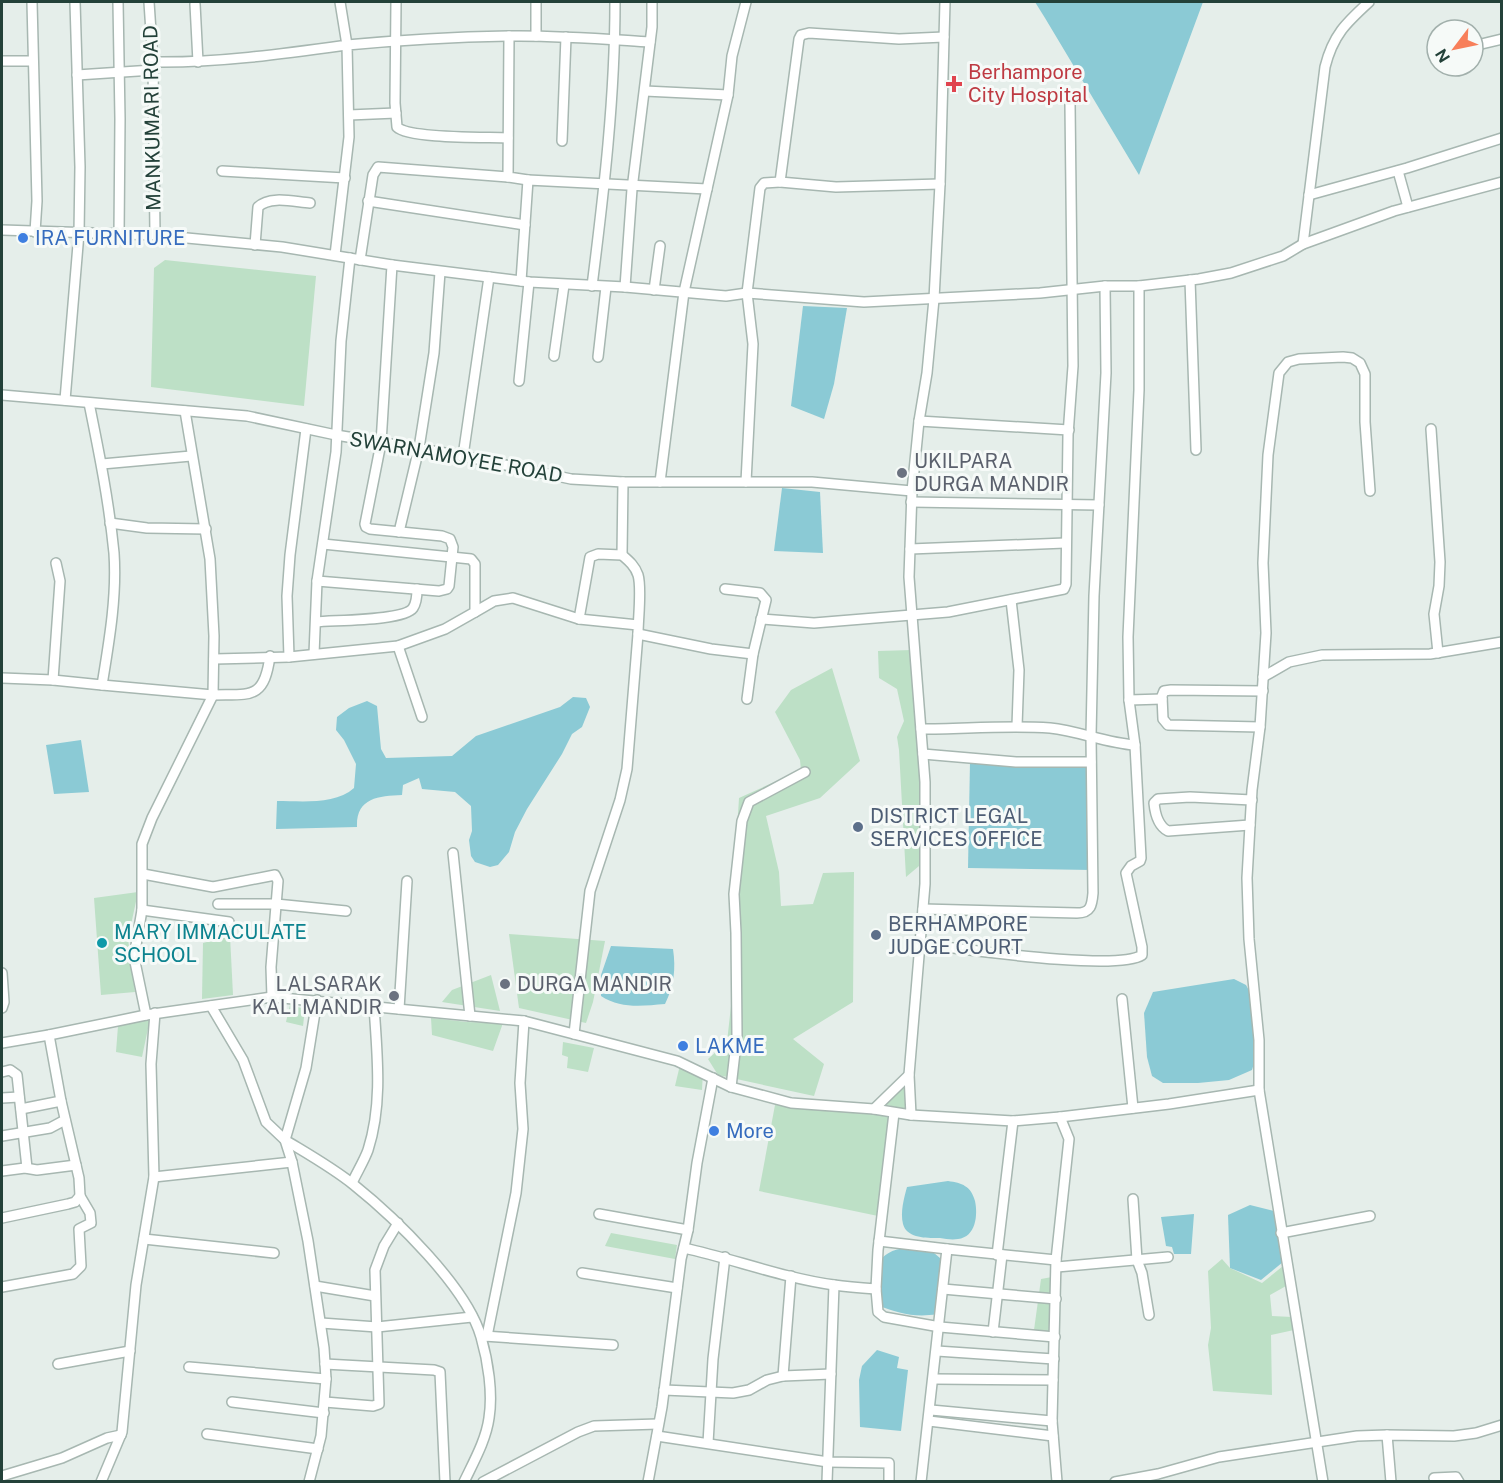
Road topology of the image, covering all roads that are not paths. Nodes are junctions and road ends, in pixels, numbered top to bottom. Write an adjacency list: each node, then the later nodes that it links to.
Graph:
1 (32, 2): 25 (street)
2 (75, 2): 29 (street)
3 (118, 2): 28 (street)
4 (149, 2): 27 (street, MANKUMARI ROAD)
5 (340, 2): 23 (street)
6 (396, 2): 19 (street)
7 (536, 2): 15 (street)
8 (615, 2): 20 (street)
9 (652, 2): 21 (street)
10 (746, 2): 31 (street)
11 (945, 2): 17 (street)
12 (1369, 2): 49 (street)
13 (195, 4): 26 (street)
14 (509, 36): 15 (street); 19 (street); 35 (street)
15 (536, 36): 16 (street)
16 (566, 37): 20 (street); 37 (street)
17 (944, 37): 43 (street); 46 (street)
18 (1502, 39): 22 (street)
19 (396, 40): 23 (street); 33 (street)
20 (615, 40): 21 (street); 45 (street)
21 (650, 42): 30 (street)
22 (1485, 43)
23 (347, 45): 26 (street); 34 (street)
24 (2, 61): 25 (street)
25 (32, 61): 55 (street)
26 (198, 63): 27 (street)
27 (153, 66): 28 (street); 58 (street, MANKUMARI ROAD)
28 (119, 73): 29 (street); 57 (street)
29 (77, 75): 56 (street)
30 (645, 91): 31 (street); 47 (street)
31 (728, 95): 48 (street)
32 (1070, 104): 77 (street)
33 (396, 113): 34 (street); 35 (street)
34 (349, 115): 41 (street)
35 (508, 138): 40 (street)
36 (1502, 138): 39 (street)
37 (562, 141)
38 (222, 171): 41 (street)
39 (1398, 171): 49 (street); 52 (street)
40 (508, 177): 42 (street); 50 (street)
41 (345, 178): 62 (street)
42 (528, 180): 45 (street); 53 (street)
43 (780, 182): 46 (street); 79 (street)
44 (1502, 182): 52 (street, MANKUMARI ROAD)
45 (605, 183): 47 (street); 71 (street)
46 (940, 184): 80 (street)
47 (633, 185): 48 (street); 75 (street)
48 (708, 189): 78 (street)
49 (1309, 195): 59 (street)
50 (368, 201): 53 (street); 64 (street)
51 (310, 203): 60 (street)
52 (1408, 207): 59 (street, MANKUMARI ROAD)
53 (525, 225): 69 (street)
54 (2, 230): 55 (street, MANKUMARI ROAD)
55 (35, 232): 56 (street, MANKUMARI ROAD)
56 (79, 233): 57 (street, MANKUMARI ROAD); 85 (street)
57 (119, 234): 58 (street, MANKUMARI ROAD)
58 (155, 235): 60 (street, MANKUMARI ROAD)
59 (1303, 244): 68 (street, MANKUMARI ROAD)
60 (255, 245): 62 (street, MANKUMARI ROAD)
61 (660, 246): 76 (street)
62 (335, 255): 63 (street, MANKUMARI ROAD)
63 (350, 258): 64 (street, MANKUMARI ROAD); 92 (street)
64 (360, 260): 65 (street, MANKUMARI ROAD)
65 (392, 265): 66 (street, MANKUMARI ROAD); 93 (street)
66 (440, 272): 67 (street, MANKUMARI ROAD); 94 (street)
67 (489, 277): 69 (street, MANKUMARI ROAD); 97 (street)
68 (1190, 279): 73 (street, MANKUMARI ROAD); 95 (street)
69 (525, 282): 70 (street, MANKUMARI ROAD); 83 (street)
70 (564, 285): 71 (street, MANKUMARI ROAD); 81 (street)
71 (592, 286): 74 (street, MANKUMARI ROAD)
72 (1105, 286): 73 (street, MANKUMARI ROAD); 77 (street, MANKUMARI ROAD); 106 (street)
73 (1139, 286): 142 (street)
74 (606, 287): 75 (street, MANKUMARI ROAD); 82 (street)
75 (625, 287): 76 (street, MANKUMARI ROAD)
76 (654, 290): 78 (street, MANKUMARI ROAD)
77 (1073, 290): 80 (street, MANKUMARI ROAD); 91 (street)
78 (684, 292): 79 (street, MANKUMARI ROAD); 100 (street)
79 (747, 293): 80 (street, MANKUMARI ROAD); 101 (street)
80 (934, 299): 88 (street)
81 (554, 356)
82 (598, 357)
83 (519, 381)
84 (2, 395): 85 (street, SWARNAMOYEE ROAD)
85 (65, 400): 86 (street, SWARNAMOYEE ROAD)
86 (89, 403): 87 (street, SWARNAMOYEE ROAD); 98 (street)
87 (185, 411): 89 (street, SWARNAMOYEE ROAD); 96 (street)
88 (919, 422): 91 (street); 102 (street)
89 (306, 429): 92 (street, SWARNAMOYEE ROAD); 132 (street)
90 (1431, 429): 128 (street)
91 (1068, 430): 105 (street)
92 (336, 435): 93 (street, SWARNAMOYEE ROAD); 111 (street)
93 (381, 443): 94 (street, SWARNAMOYEE ROAD); 109 (street)
94 (419, 448): 97 (street, SWARNAMOYEE ROAD); 109 (street)
95 (1196, 450)
96 (191, 456): 98 (street); 108 (street)
97 (463, 456): 99 (street, SWARNAMOYEE ROAD)
98 (102, 464): 107 (street)
99 (623, 482): 100 (street, SWARNAMOYEE ROAD); 113 (street)
100 (660, 482): 101 (street, SWARNAMOYEE ROAD)
101 (746, 482): 102 (street, SWARNAMOYEE ROAD)
102 (912, 491): 104 (street)
103 (1371, 491): 134 (street)
104 (912, 502): 105 (street); 112 (street)
105 (1066, 503): 106 (street); 110 (street)
106 (1099, 505): 147 (street)
107 (110, 523): 108 (street); 137 (street)
108 (206, 530): 133 (street)
109 (399, 532): 114 (street)
110 (1065, 543): 112 (street); 119 (street)
111 (322, 544): 114 (street); 116 (street)
112 (910, 549): 121 (street)
113 (622, 555): 122 (street); 125 (street)
114 (452, 556): 117 (street); 120 (street)
115 (56, 563): 136 (street)
116 (317, 581): 117 (street); 124 (street)
117 (417, 589): 124 (street)
118 (726, 589): 123 (street)
119 (1011, 600): 121 (street); 144 (street)
120 (476, 612): 122 (street); 127 (street)
121 (912, 615): 123 (street); 146 (street)
122 (579, 619): 125 (street)
123 (761, 619): 130 (street)
124 (315, 622): 129 (street)
125 (638, 629): 130 (street); 175 (street)
126 (1502, 642): 128 (street)
127 (398, 646): 129 (street); 143 (street)
128 (1438, 653): 134 (street)
129 (314, 654): 132 (street)
130 (753, 654): 140 (street)
131 (270, 656): 132 (street); 133 (street); 139 (street)
132 (289, 657)
133 (214, 659): 139 (street)
134 (1263, 677): 138 (street)
135 (2, 678): 136 (street)
136 (53, 680): 137 (street)
137 (102, 685): 139 (street)
138 (1263, 691): 141 (street); 145 (street)
139 (213, 695): 155 (street)
140 (747, 699)
141 (1162, 699): 142 (street); 145 (street)
142 (1129, 700): 148 (street)
143 (422, 717)
144 (1017, 726): 146 (street); 147 (street)
145 (1260, 727): 152 (street)
146 (921, 729): 149 (street)
147 (1091, 736): 148 (street); 150 (street)
148 (1135, 745): 163 (street)
149 (923, 754): 150 (street); 159 (street)
150 (1091, 762): 159 (street)
151 (805, 772): 181 (street)
152 (1252, 800): 153 (street); 153 (street)
153 (1250, 825): 182 (street)
154 (453, 853): 173 (street)
155 (143, 874): 158 (street); 160 (street)
156 (407, 881): 171 (street)
157 (218, 904): 158 (street)
158 (276, 904): 161 (street); 165 (street)
159 (922, 909): 163 (street)
160 (142, 910): 162 (street); 172 (street)
161 (346, 911)
162 (228, 922)
163 (920, 944): 179 (street)
164 (2, 973): 170 (street)
165 (272, 997): 167 (street); 168 (street)
166 (1122, 999): 186 (street)
167 (317, 1000): 169 (street); 198 (street)
168 (212, 1006): 172 (street); 198 (street)
169 (374, 1006): 171 (street); 204 (street)
170 (2, 1008)
171 (399, 1009): 173 (street)
172 (151, 1014): 176 (street); 203 (street)
173 (470, 1016): 174 (street)
174 (524, 1021): 175 (street); 240 (street)
175 (574, 1034): 180 (street)
176 (49, 1035): 177 (street); 185 (street)
177 (2, 1043)
178 (2, 1072): 183 (street)
179 (909, 1075): 188 (street); 190 (street)
180 (713, 1078): 181 (street); 211 (street)
181 (730, 1087): 188 (street)
182 (1259, 1089): 186 (street); 212 (street)
183 (19, 1097): 184 (street); 187 (street)
184 (2, 1098)
185 (61, 1101): 187 (street); 193 (street)
186 (1133, 1108): 191 (street)
187 (21, 1109): 195 (street)
188 (874, 1109): 189 (street)
189 (894, 1113): 190 (street); 214 (street)
190 (911, 1115): 194 (street)
191 (1077, 1115): 192 (street); 197 (street)
192 (1060, 1117): 194 (street); 197 (street)
193 (65, 1120): 195 (street); 200 (street)
194 (1013, 1121): 218 (street)
195 (24, 1134): 196 (street); 201 (street)
196 (2, 1136)
197 (1069, 1138): 222 (street)
198 (285, 1140): 199 (street); 204 (street)
199 (292, 1162): 203 (street); 226 (street)
200 (76, 1165): 201 (street); 205 (street)
201 (27, 1168): 202 (street)
202 (2, 1171)
203 (154, 1177): 213 (street)
204 (352, 1183): 210 (street)
205 (80, 1196): 209 (street); 227 (street)
206 (1133, 1199): 221 (street)
207 (599, 1214): 211 (street)
208 (1370, 1216): 212 (street)
209 (2, 1218)
210 (398, 1223): 232 (street); 235 (street)
211 (688, 1230): 215 (street)
212 (1281, 1233): 271 (street)
213 (144, 1239): 217 (street); 243 (street)
214 (879, 1241): 216 (street); 229 (street)
215 (684, 1248): 219 (street); 228 (street)
216 (947, 1250): 218 (street); 230 (street)
217 (274, 1253)
218 (999, 1255): 222 (street); 231 (street)
219 (725, 1257): 224 (street); 256 (street)
220 (1168, 1257): 221 (street)
221 (1137, 1260): 222 (street); 234 (street)
222 (1057, 1264): 233 (street)
223 (582, 1273): 228 (street)
224 (792, 1276): 225 (street); 251 (street)
225 (834, 1285): 229 (street); 250 (street)
226 (315, 1286): 232 (street); 236 (street)
227 (2, 1287)
228 (677, 1288): 255 (street)
229 (876, 1289): 238 (street)
230 (943, 1289): 231 (street); 238 (street)
231 (998, 1294): 233 (street); 239 (street)
232 (375, 1296): 237 (street)
233 (1056, 1299): 241 (street)
234 (1149, 1315)
235 (472, 1317): 237 (street); 240 (street)
236 (321, 1323): 237 (street); 247 (street)
237 (377, 1327): 249 (street)
238 (940, 1327): 239 (street); 244 (street)
239 (993, 1332): 241 (street)
240 (484, 1336): 242 (street); 280 (street)
241 (1054, 1337): 245 (street)
242 (613, 1345)
243 (130, 1351): 246 (street); 267 (street)
244 (937, 1351): 245 (street); 253 (street)
245 (1054, 1359): 254 (street)
246 (58, 1364)
247 (325, 1364): 249 (street); 252 (street)
248 (189, 1367): 252 (street)
249 (378, 1368): 258 (street); 279 (street)
250 (831, 1374): 251 (street); 273 (street)
251 (783, 1376): 256 (street)
252 (326, 1379): 258 (street)
253 (934, 1379): 254 (street); 259 (street)
254 (1053, 1380): 262 (street)
255 (664, 1390): 256 (street); 263 (street)
256 (711, 1392): 270 (street)
257 (232, 1401): 260 (street)
258 (325, 1402): 260 (street)
259 (931, 1410): 261 (street); 262 (street)
260 (324, 1413): 272 (street)
261 (929, 1421): 269 (street); 285 (street)
262 (1052, 1421): 269 (street)
263 (658, 1424): 268 (street); 281 (street)
264 (1502, 1425): 266 (street)
265 (207, 1434): 272 (street)
266 (1387, 1434): 271 (street); 289 (street)
267 (121, 1435): 274 (street); 277 (street)
268 (657, 1436): 270 (street); 282 (street)
269 (1053, 1436): 286 (street)
270 (708, 1443): 273 (street)
271 (1318, 1443): 287 (street); 288 (street)
272 (318, 1449): 278 (street)
273 (828, 1462): 283 (street); 284 (street)
274 (2, 1475): 276 (street)
275 (1434, 1478): 290 (street)
276 (3, 1482)
277 (101, 1482)
278 (309, 1482)
279 (445, 1482)
280 (464, 1482)
281 (483, 1482)
282 (648, 1482)
283 (827, 1482)
284 (889, 1482)
285 (921, 1482)
286 (1057, 1482)
287 (1115, 1482)
288 (1323, 1482)
289 (1391, 1482)
290 (1459, 1482)

